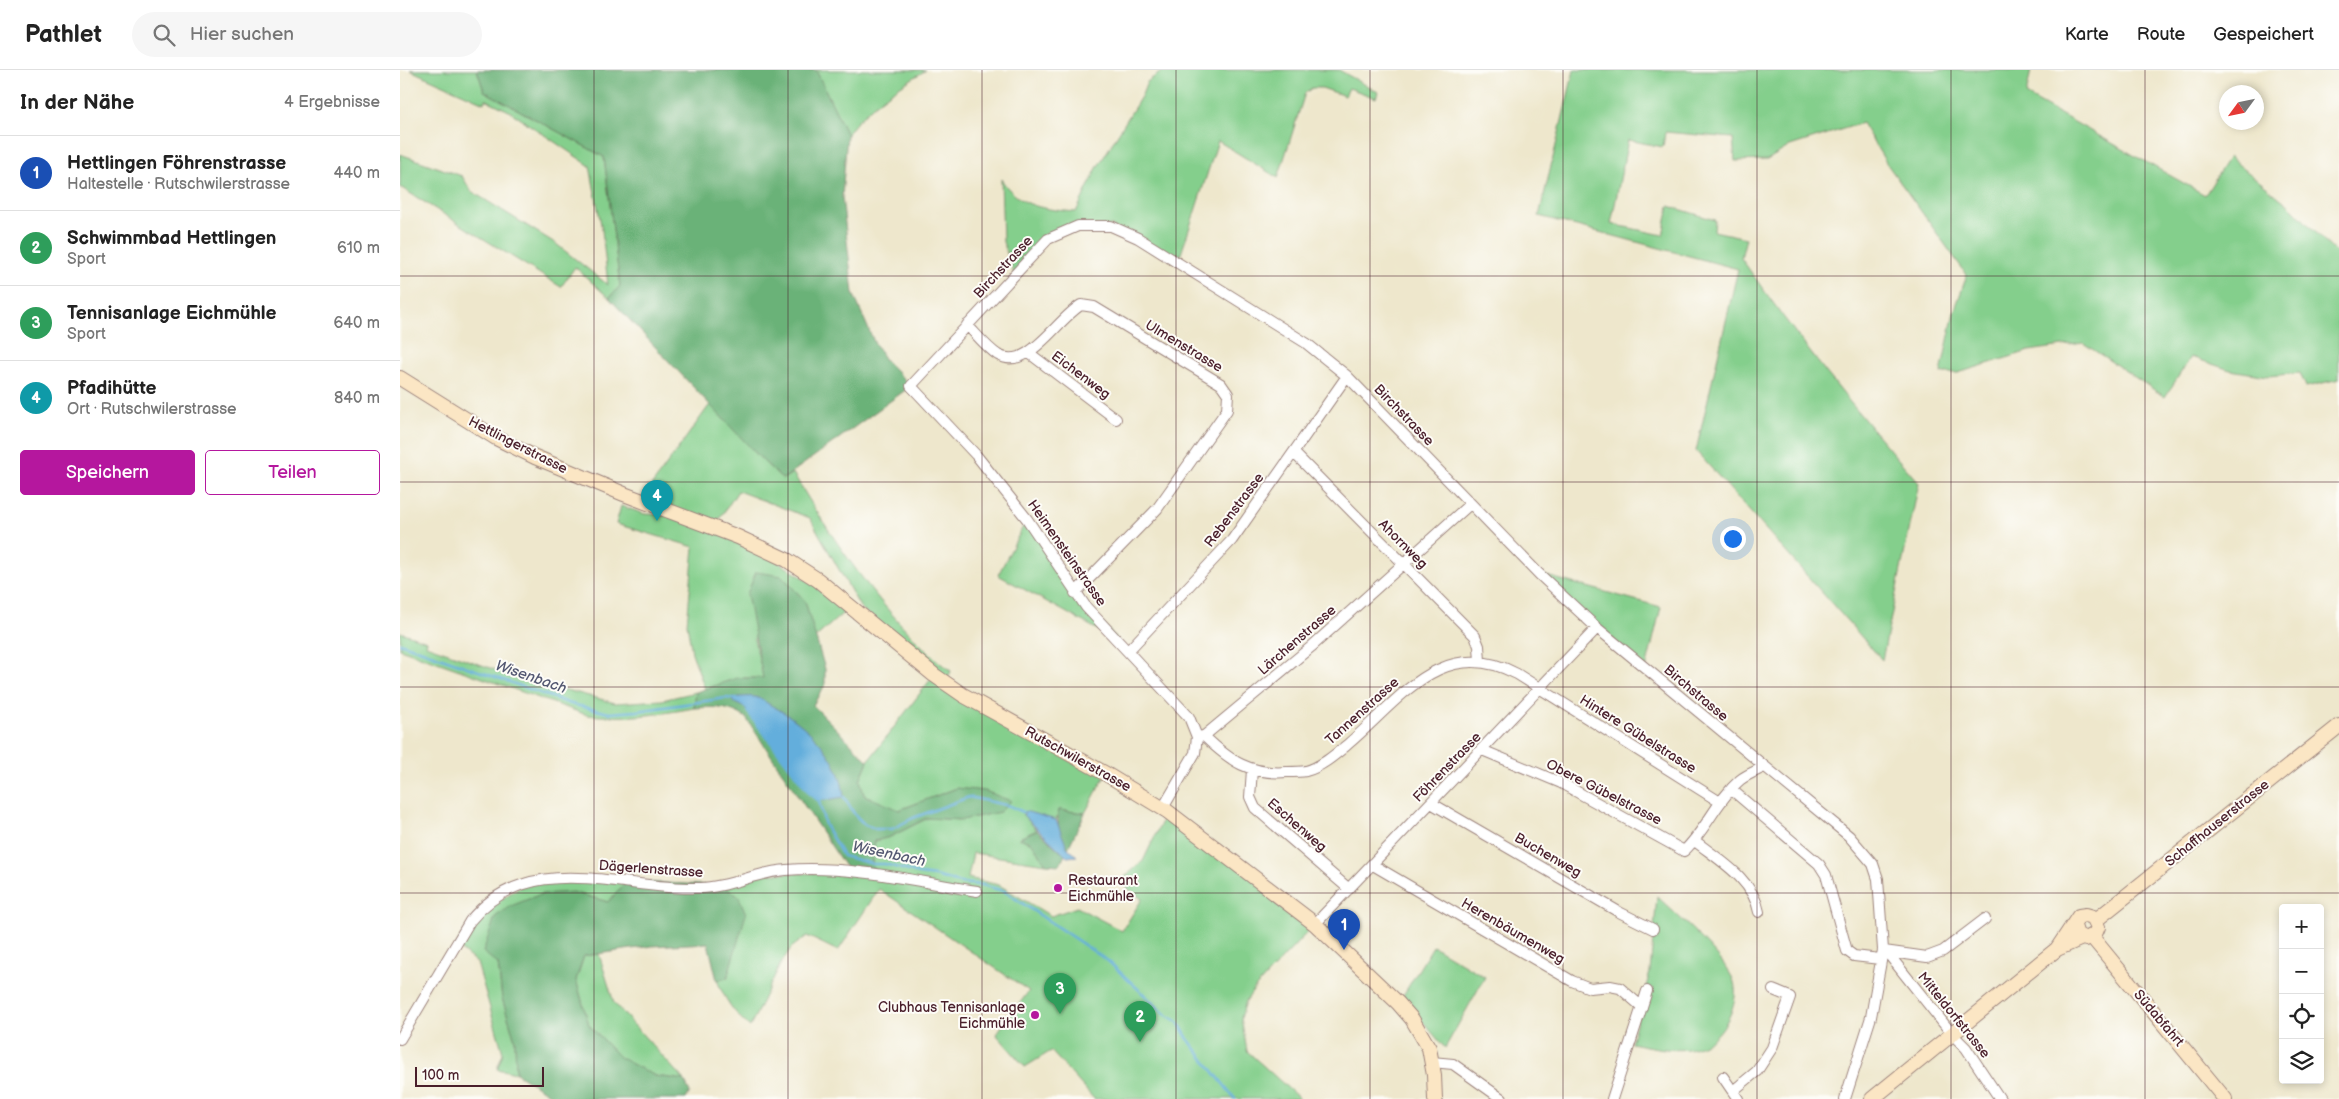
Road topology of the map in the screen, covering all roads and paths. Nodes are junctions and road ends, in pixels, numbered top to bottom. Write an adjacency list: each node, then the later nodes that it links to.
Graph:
1 (967, 326): 2 (street); 3 (street, Birchstrasse); 5 (street, Birchstrasse)
2 (1030, 353): 6 (street, Eichenweg); 11 (street, Ulmenstrasse)
3 (1347, 376): 7 (street, Rebenstrasse); 9 (street, Birchstrasse)
4 (400, 378): 8 (street, Hettlingerstrasse)
5 (911, 386): 11 (street, Heimensteinstrasse)
6 (1116, 419)
7 (1294, 453): 10 (street, Ahornweg); 13 (street, Rebenstrasse)
8 (641, 500): 24 (street, Rutschwilerstrasse)
9 (1470, 504): 10 (street, Lärchenstrasse); 12 (street, Birchstrasse)
10 (1404, 564): 14 (street, Ahornweg); 17 (street, Lärchenstrasse)
11 (1075, 593): 13 (street, Heimensteinstrasse)
12 (1597, 628): 15 (street, Föhrenstrasse); 19 (street, Birchstrasse)
13 (1128, 651): 17 (street, Heimensteinstrasse)
14 (1480, 660): 15 (street, Tannenstrasse); 20 (street, Tannenstrasse)
15 (1541, 689): 18 (street, Föhrenstrasse); 22 (street, Hintere Gübelstrasse)
16 (2339, 726): 31 (street, Schaffhauserstrasse)
17 (1201, 737): 20 (street, Tannenstrasse); 24 (street)
18 (1482, 750): 23 (street, Föhrenstrasse); 25 (street, Obere Gübelstrasse)
19 (1764, 768): 21 (street); 37 (street, Birchstrasse)
20 (1252, 770): 27 (street, Eschenweg)
21 (1732, 790): 22 (street); 37 (street)
22 (1720, 802): 25 (street)
23 (1431, 803): 26 (street, Föhrenstrasse); 34 (street, Buchenweg)
24 (1163, 808): 32 (street, Rutschwilerstrasse)
25 (1695, 841): 29 (street)
26 (1373, 865): 27 (street, Föhrenstrasse); 40 (street, Herenbäumenweg)
27 (1349, 889): 32 (street, Föhrenstrasse)
28 (977, 891): 42 (street, Dägerlenstrasse)
29 (1760, 912)
30 (1985, 919): 37 (street)
31 (2096, 920): 33 (street); 35 (street)
32 (1315, 924): 43 (street, Rutschwilerstrasse)
33 (2074, 926): 35 (street); 36 (street)
34 (1653, 929)
35 (2087, 938): 36 (street); 52 (street, Südabfahrt)
36 (2057, 950): 41 (street)
37 (1882, 955): 41 (street, Mitteldorfstrasse); 49 (street, Birchstrasse)
38 (1773, 990): 45 (street)
39 (1647, 992): 40 (street)
40 (1642, 1007): 48 (street)
41 (1952, 1034): 50 (street); 51 (street, Mitteldorfstrasse)
42 (400, 1040)
43 (1432, 1062): 46 (street, Rutschwilerstrasse); 47 (street)
44 (1723, 1077): 45 (street)
45 (1735, 1095)
46 (1434, 1099)
47 (1502, 1099)
48 (1612, 1099)
49 (1845, 1099)
50 (1872, 1099)
51 (2000, 1099)
52 (2225, 1099)

